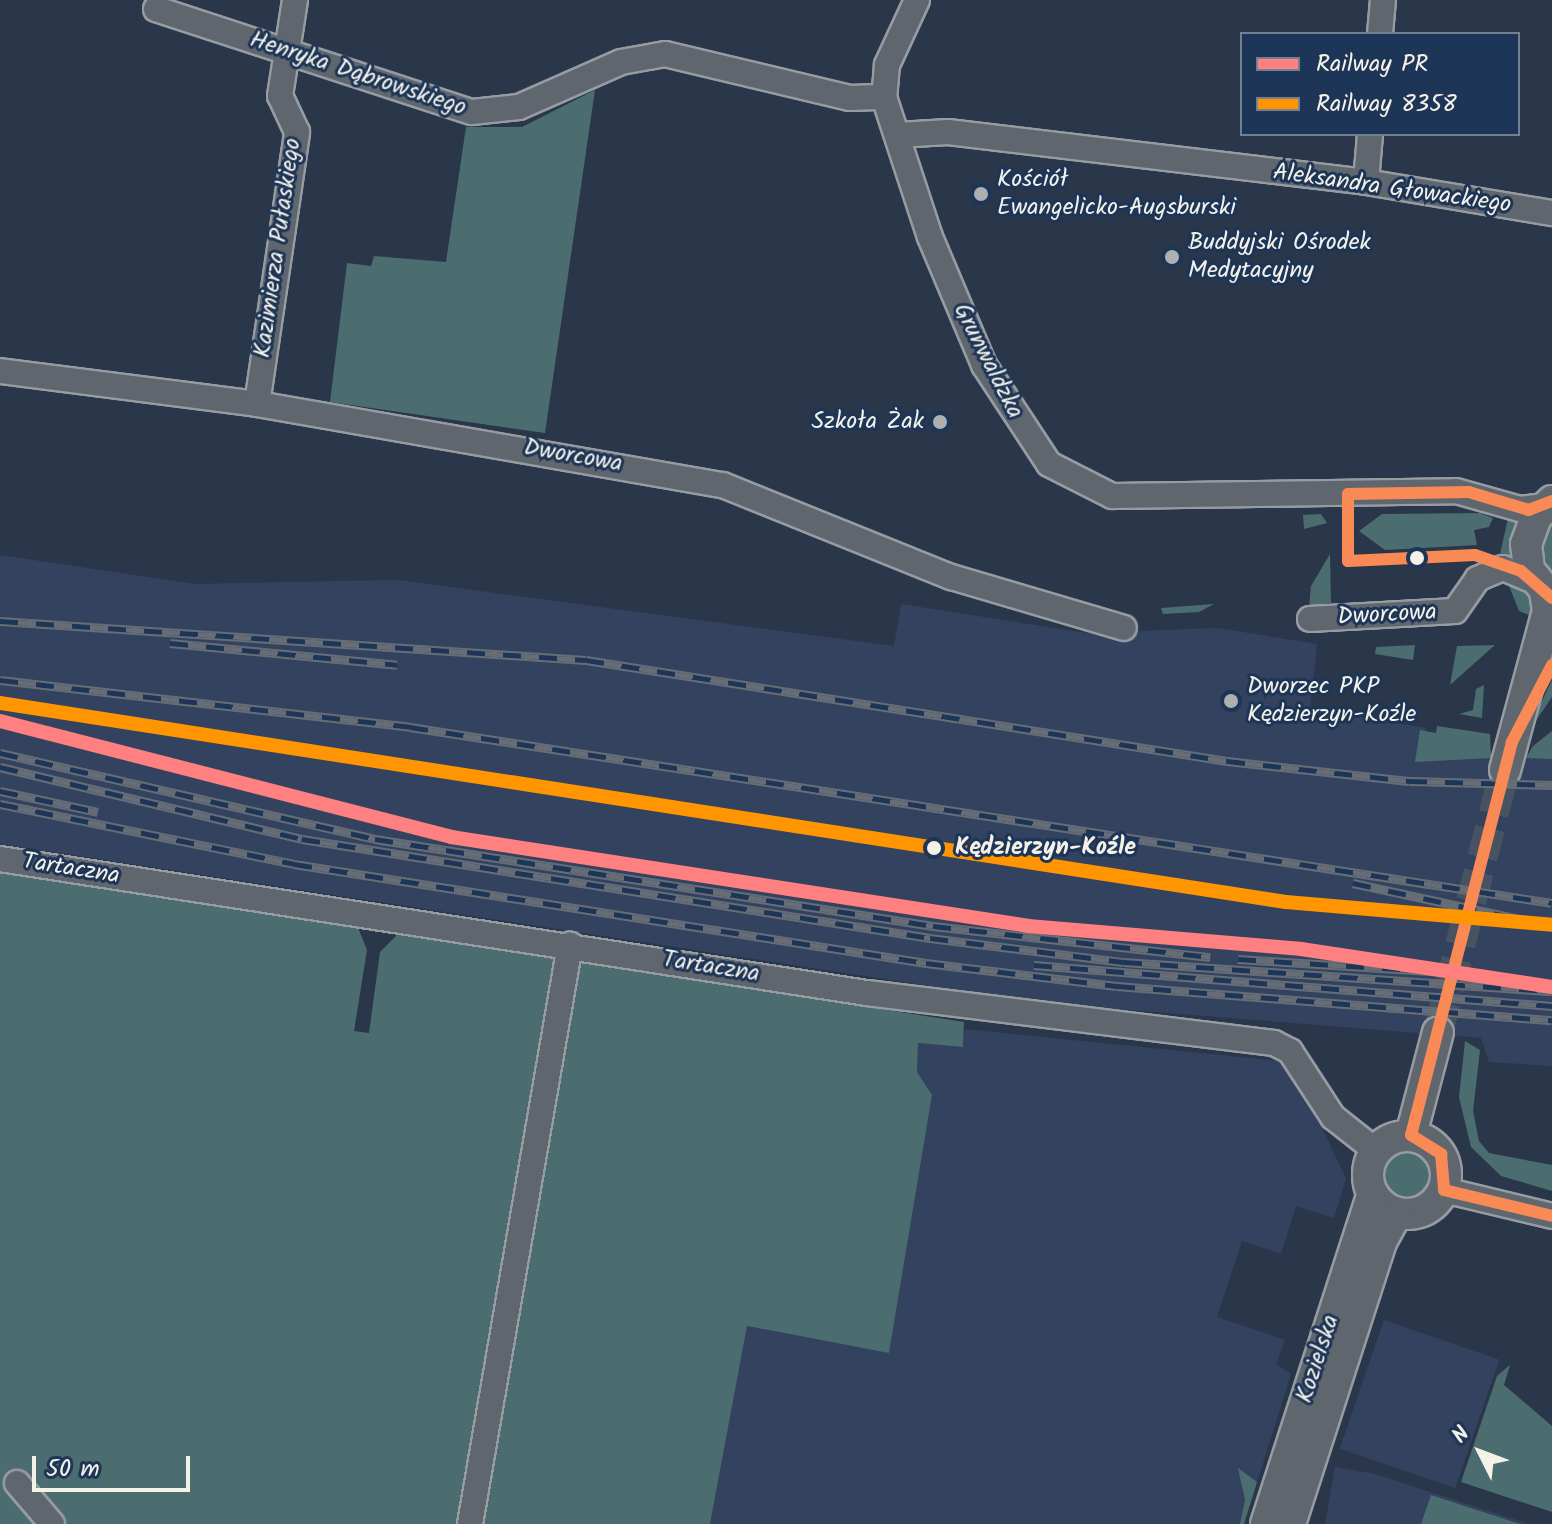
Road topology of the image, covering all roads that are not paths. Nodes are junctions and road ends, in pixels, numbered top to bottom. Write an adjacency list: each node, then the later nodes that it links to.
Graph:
1 (295, 0): 6 (street, Kazimierza Pułaskiego)
2 (917, 0): 7 (street, Grunwaldzka)
3 (1383, 0): 5 (street)
4 (156, 9): 6 (street, Henryka Dąbrowskiego)
5 (1380, 32)
6 (285, 50): 7 (street, Henryka Dąbrowskiego); 13 (street, Kazimierza Pułaskiego)
7 (884, 97): 8 (street, Grunwaldzka)
8 (898, 135): 10 (street, Aleksandra Głowackiego); 14 (street, Grunwaldzka)
9 (1370, 136): 10 (street)
10 (1366, 182): 11 (street, Aleksandra Głowackiego)
11 (1552, 213)
12 (0, 371): 13 (street, Dworcowa)
13 (257, 404): 17 (street, Dworcowa)
14 (1548, 504): 15 (main road)
15 (1544, 591): 16 (street, Dworcowa); 18 (main road)
16 (1310, 619)
17 (1124, 628)
18 (1552, 665)
19 (0, 859): 20 (street, Tartaczna)
20 (570, 945): 23 (street, Tartaczna); 30 (street)
21 (1438, 1032): 22 (main road)
22 (1411, 1135): 23 (main road); 24 (main road)
23 (1376, 1151): 25 (main road)
24 (1444, 1190): 26 (main road); 27 (street)
25 (1372, 1195): 26 (main road); 31 (main road, Kozielska)
26 (1397, 1213): 32 (main road, Kozielska)
27 (1552, 1216)
28 (17, 1483): 29 (street)
29 (52, 1524)
30 (470, 1524)
31 (1266, 1524)
32 (1290, 1524)

